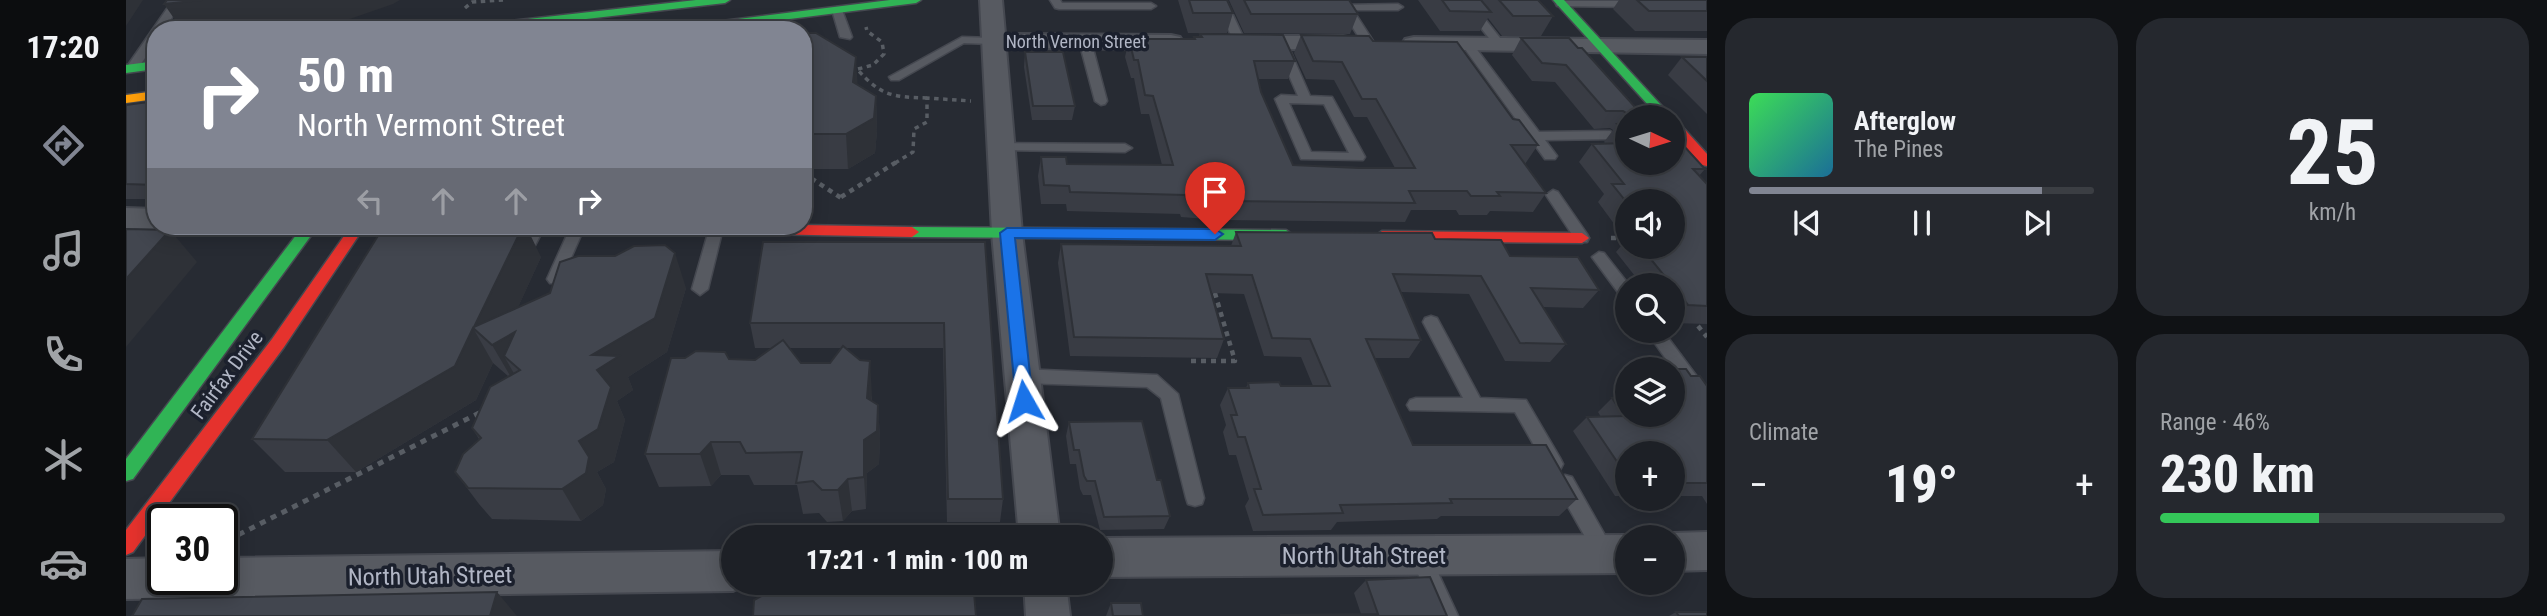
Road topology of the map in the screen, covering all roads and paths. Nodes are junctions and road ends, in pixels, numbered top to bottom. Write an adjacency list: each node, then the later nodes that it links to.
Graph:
1 (178, 0): 15 (lane)
2 (725, 0): 18 (main road)
3 (916, 0): 13 (main road)
4 (991, 0): 22 (street)
5 (1055, 0): 10 (lane)
6 (1222, 0): 26 (lane)
7 (1464, 0): 31 (lane)
8 (1560, 2): 9 (lane); 32 (main road)
9 (1654, 4)
10 (1151, 6)
11 (1398, 7): 28 (lane)
12 (508, 10): 17 (main road)
13 (837, 10): 19 (main road); 21 (lane)
14 (473, 12): 16 (main road)
15 (164, 21)
16 (466, 21)
17 (500, 21)
18 (552, 21)
19 (747, 21)
20 (865, 24): 37 (path)
21 (846, 37)
22 (992, 41): 23 (street, North Vernon Street); 38 (lane); 49 (street)
23 (1085, 41): 24 (street, North Vernon Street); 43 (lane)
24 (1189, 42)
25 (1214, 42): 26 (street)
26 (1240, 43): 27 (street)
27 (1281, 43): 28 (street); 42 (lane)
28 (1369, 44): 29 (street)
29 (1468, 44): 31 (street); 47 (lane)
30 (147, 45): 35 (lane)
31 (1500, 45): 32 (street)
32 (1600, 46): 33 (street); 45 (main road)
33 (1707, 47)
34 (147, 66): 35 (main road)
35 (129, 69)
36 (843, 69): 37 (path)
37 (857, 69): 40 (path)
38 (895, 77)
39 (147, 96): 41 (main road)
40 (927, 98): 44 (path); 55 (path)
41 (126, 99)
42 (1306, 100): 42 (lane)
43 (1101, 101)
44 (974, 102)
45 (1655, 105)
46 (1610, 135): 47 (lane)
47 (1535, 136): 51 (lane)
48 (1685, 138): 52 (main road)
49 (1000, 147): 50 (lane); 60 (street)
50 (1125, 148)
51 (1550, 156)
52 (1707, 162)
53 (812, 179): 55 (path)
54 (1553, 195): 68 (lane)
55 (841, 197): 56 (path)
56 (840, 205)
57 (126, 218): 58 (street)
58 (147, 219)
59 (812, 230): 60 (main road)
60 (1007, 233): 66 (main road); 80 (street)
61 (304, 235): 86 (main road, Fairfax Drive)
62 (352, 235): 91 (main road, Fairfax Drive)
63 (533, 235): 69 (lane)
64 (574, 235): 72 (lane)
65 (714, 235): 74 (lane)
66 (1303, 235)
67 (1369, 236): 68 (main road)
68 (1582, 238)
69 (522, 257)
70 (1599, 257): 71 (lane)
71 (1615, 278)
72 (555, 279)
73 (1213, 286): 79 (path)
74 (699, 289)
75 (1431, 322): 83 (lane)
76 (1698, 326): 77 (path)
77 (1707, 337)
78 (1663, 343): 81 (lane)
79 (1191, 361)
80 (1021, 376): 88 (lane); 89 (street)
81 (1707, 403)
82 (1416, 405): 83 (lane)
83 (1475, 405): 92 (lane)
84 (492, 406): 90 (path)
85 (136, 435): 86 (lane)
86 (155, 435): 87 (main road, Fairfax Drive)
87 (126, 473)
88 (1195, 498)
89 (1039, 525)
90 (238, 535)
91 (126, 546)
92 (1615, 552)
93 (1615, 554): 94 (street, North Utah Street)
94 (1420, 556): 95 (street, North Utah Street); 100 (lane)
95 (1113, 558)
96 (721, 571): 97 (street, North Utah Street)
97 (126, 579)
98 (1046, 595): 99 (street)
99 (1048, 616)
100 (1448, 616)

